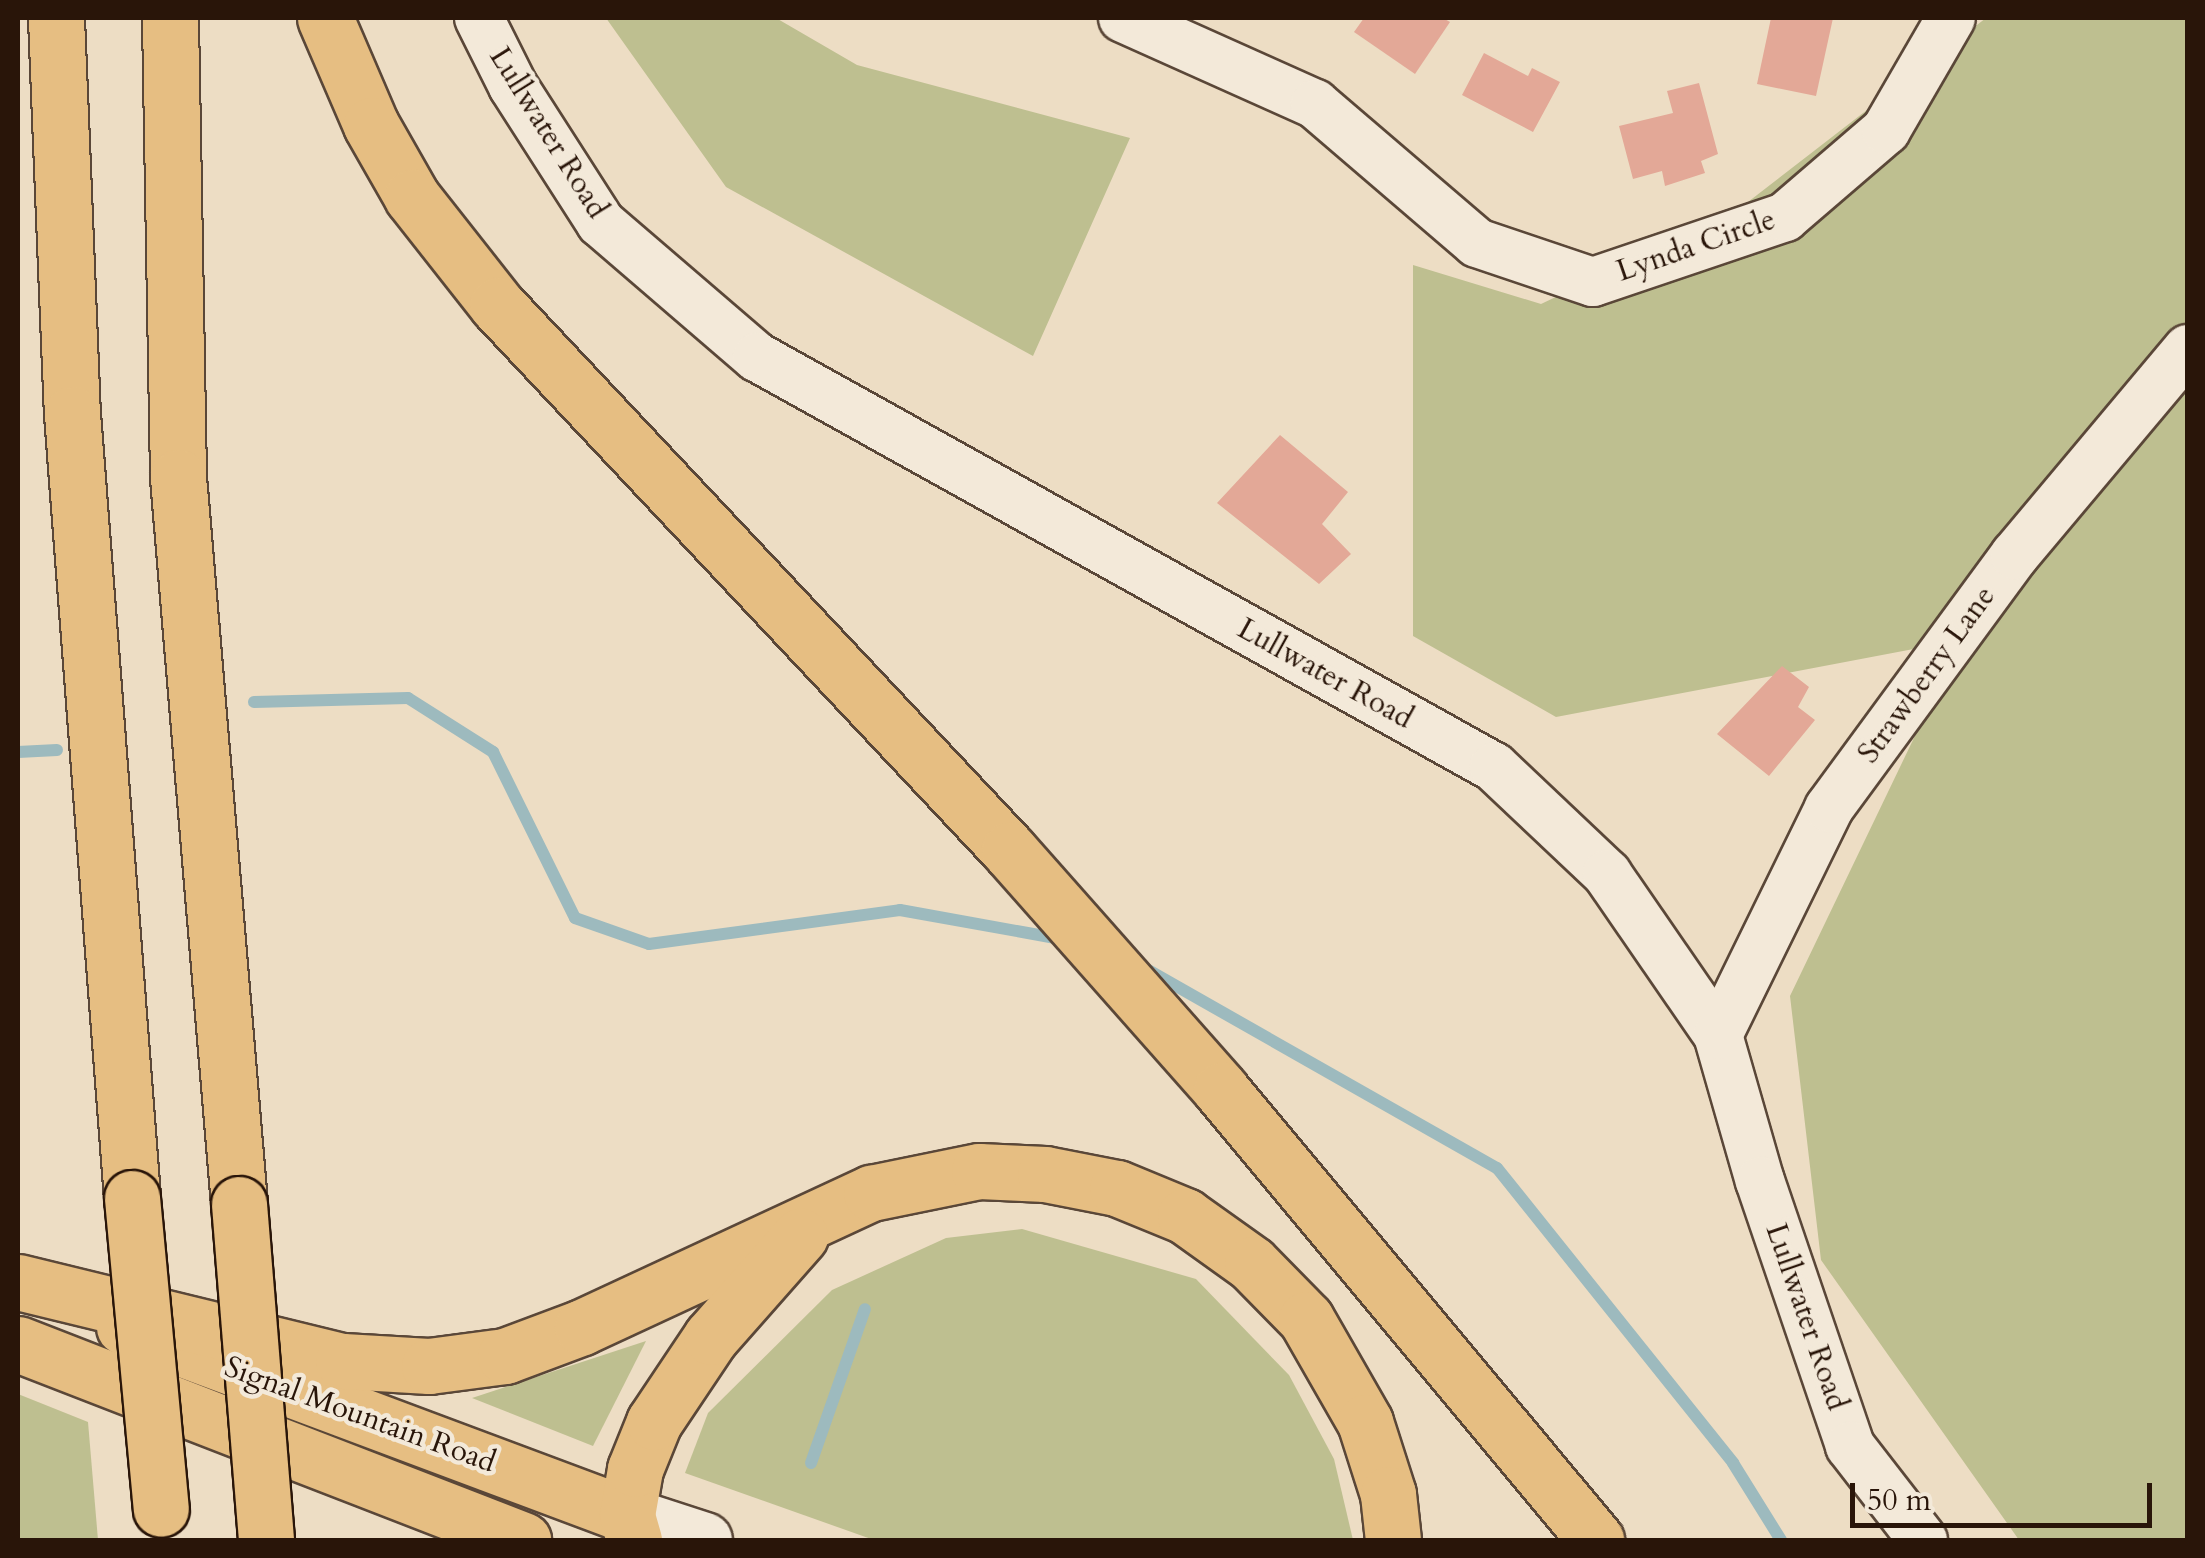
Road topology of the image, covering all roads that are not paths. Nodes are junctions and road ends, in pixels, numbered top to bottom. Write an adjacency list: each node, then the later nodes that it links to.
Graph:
1 (56, 18): 12 (main road, bridge)
2 (170, 18): 14 (main road, bridge)
3 (325, 18): 18 (main road)
4 (479, 18): 8 (street, Lullwater Road)
5 (1122, 18): 6 (street, Lynda Circle)
6 (1951, 18)
7 (2188, 349): 8 (street, Strawberry Lane)
8 (1718, 1035): 19 (street, Lullwater Road)
9 (815, 1218): 10 (main road); 13 (main road); 17 (main road)
10 (18, 1285): 13 (main road, Signal Mountain Road)
11 (18, 1344): 15 (main road, Signal Mountain Road)
12 (162, 1525)
13 (630, 1528): 16 (main road, Signal Mountain Road)
14 (266, 1540)
15 (523, 1540)
16 (704, 1540)
17 (1393, 1540)
18 (1596, 1540)
19 (1923, 1540)

